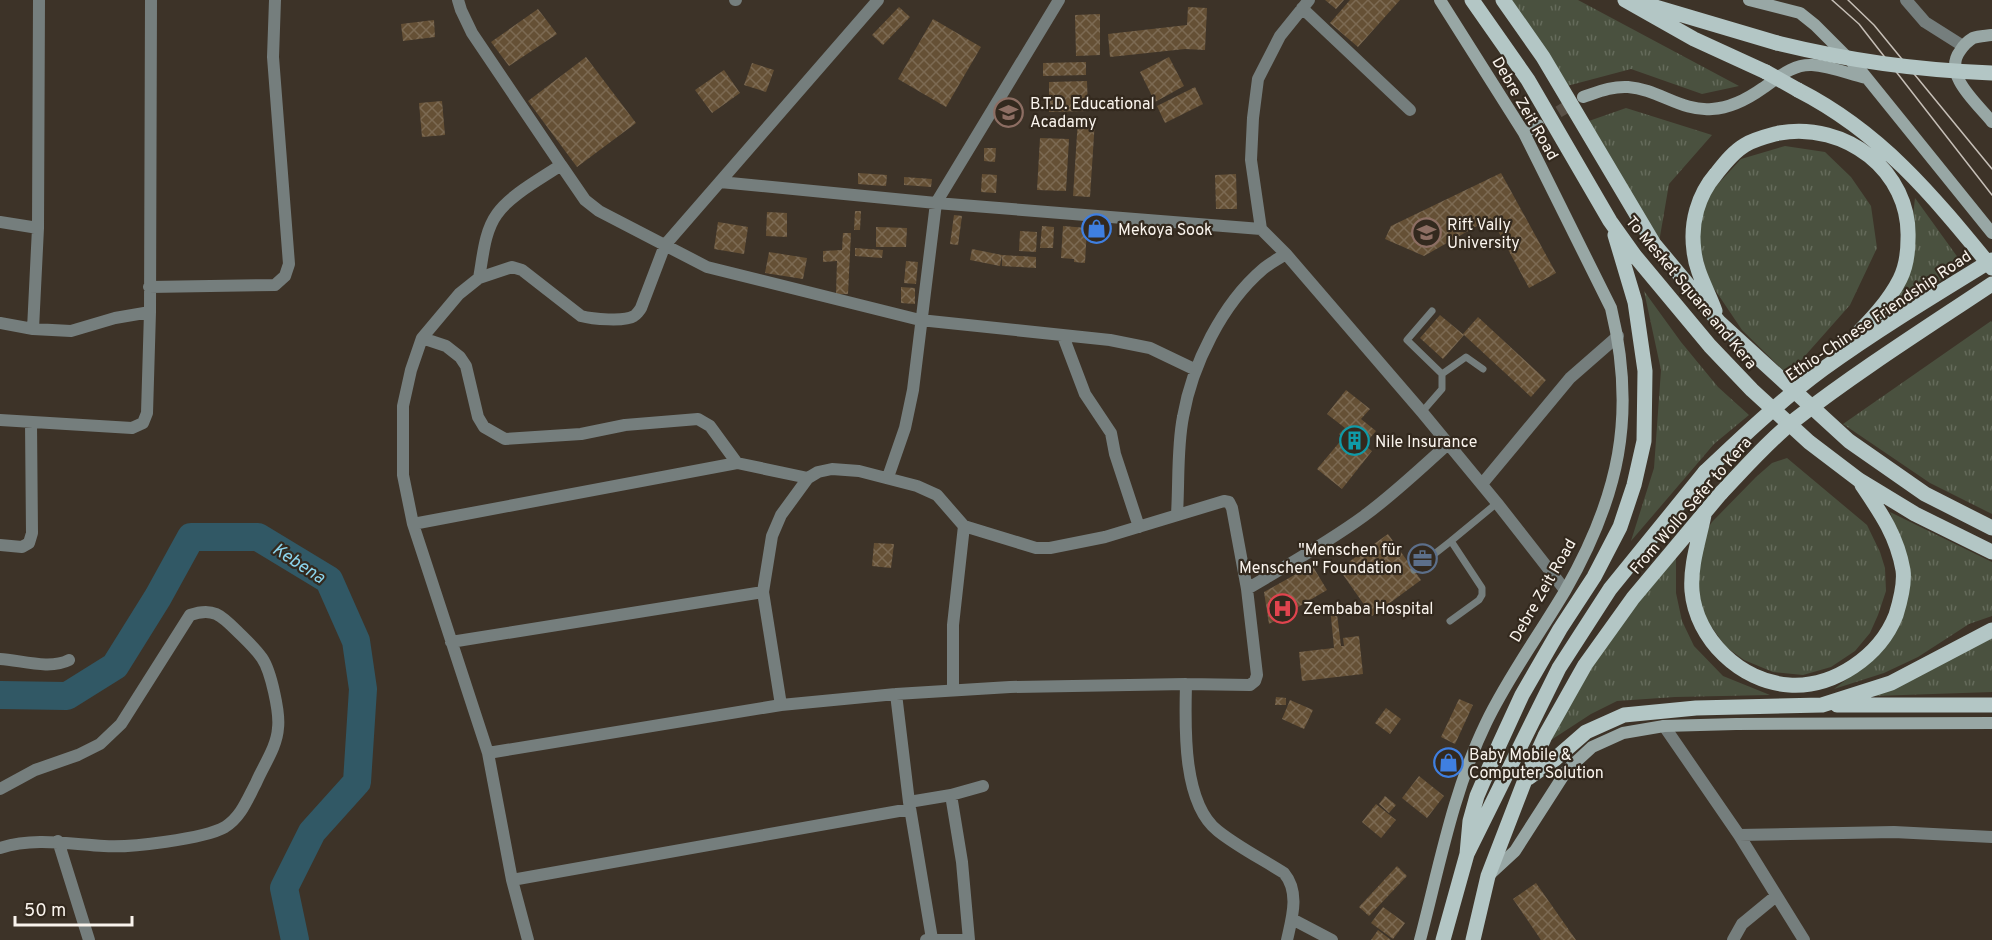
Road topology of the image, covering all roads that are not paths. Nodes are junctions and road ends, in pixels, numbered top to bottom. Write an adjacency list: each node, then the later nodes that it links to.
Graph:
1 (39, 0): 31 (street)
2 (151, 0): 40 (street)
3 (275, 0): 40 (street)
4 (458, 0): 26 (street)
5 (878, 0): 27 (street)
6 (1059, 0): 28 (street)
7 (1440, 0): 25 (main road, Debre Zeit Road)
8 (1472, 0): 29 (main road, To Mesket Square and Kera)
9 (1503, 0): 44 (main road)
10 (1625, 0): 37 (main road, bridge)
11 (1632, 0): 17 (main road, bridge)
12 (1749, 0): 18 (main road)
13 (1906, 0): 16 (street)
14 (1305, 4): 22 (street); 32 (street)
15 (1992, 35): 16 (main road)
16 (1963, 46): 19 (main road)
17 (1992, 73)
18 (1866, 78): 20 (main road); 33 (main road)
19 (1971, 96): 21 (main road); 23 (main road)
20 (1583, 97)
21 (1992, 108)
22 (1410, 110)
23 (1992, 122)
24 (1538, 125): 25 (main road)
25 (1524, 133): 48 (main road, Debre Zeit Road)
26 (561, 165): 34 (street); 38 (street)
27 (720, 182): 28 (street); 34 (street)
28 (936, 204): 32 (street); 43 (street)
29 (1610, 220): 61 (main road, To Mesket Square and Kera); 100 (main road)
30 (0, 222): 31 (street)
31 (38, 228): 46 (street)
32 (1261, 229): 35 (street)
33 (1992, 232)
34 (665, 245): 38 (street); 43 (street)
35 (1286, 254): 52 (street); 54 (street)
36 (1992, 260): 51 (main road, Ethio-Chinese Friendship Road, bridge)
37 (1992, 268)
38 (479, 278): 49 (street)
39 (1992, 284): 64 (main road, From Wollo Sefer to Kera, bridge)
40 (149, 286): 42 (street)
41 (1432, 311): 53 (lane)
42 (150, 312): 46 (street); 56 (street)
43 (920, 320): 47 (street); 59 (street)
44 (1719, 322): 51 (main road, bridge); 69 (main road)
45 (0, 323): 46 (street)
46 (33, 329)
47 (1063, 336): 52 (street); 68 (street)
48 (1618, 336): 62 (street); 75 (main road, Debre Zeit Road)
49 (422, 338): 58 (street); 66 (street)
50 (1483, 369): 53 (lane)
51 (1823, 369): 100 (main road, Ethio-Chinese Friendship Road, bridge)
52 (1196, 370): 65 (street)
53 (1442, 374): 54 (lane)
54 (1422, 412): 57 (street)
55 (0, 420): 56 (street)
56 (31, 423): 71 (street)
57 (1449, 444): 62 (street); 74 (street)
58 (737, 463): 60 (street); 66 (street)
59 (888, 477): 60 (street); 67 (street)
60 (808, 478): 76 (street)
61 (1858, 480): 64 (main road); 72 (main road)
62 (1482, 484): 63 (street)
63 (1497, 503): 70 (lane); 75 (street)
64 (1704, 513): 91 (main road, From Wollo Sefer to Kera)
65 (1177, 514): 68 (street); 74 (street)
66 (413, 524): 79 (street)
67 (963, 526): 68 (street); 83 (street)
68 (1139, 527)
69 (1992, 528)
70 (1451, 541): 73 (lane); 77 (lane)
71 (0, 545)
72 (1992, 552)
73 (1414, 570)
74 (1246, 589): 82 (street)
75 (1565, 590): 113 (main road, Debre Zeit Road)
76 (763, 592): 79 (street); 85 (street)
77 (1450, 621)
78 (1992, 630): 86 (main road)
79 (451, 642): 90 (street)
80 (0, 659): 81 (street)
81 (69, 660)
82 (1186, 684): 83 (street); 104 (street)
83 (953, 690): 84 (street)
84 (896, 694): 85 (street); 95 (street)
85 (782, 705): 90 (street)
86 (1822, 705): 87 (main road); 91 (main road)
87 (1992, 705)
88 (1992, 723): 89 (main road)
89 (1664, 726): 96 (street); 101 (main road)
90 (488, 753): 102 (street)
91 (1526, 780): 101 (main road, From Wollo Sefer to Kera)
92 (983, 786): 94 (street)
93 (0, 789): 98 (street)
94 (951, 795): 95 (street); 110 (street)
95 (910, 806): 102 (street); 105 (street)
96 (1739, 835): 97 (street); 103 (street)
97 (1992, 837)
98 (58, 841): 99 (street); 106 (street)
99 (0, 848)
100 (1467, 854): 114 (main road, Ethio-Chinese Friendship Road)
101 (1488, 876): 115 (main road)
102 (512, 880): 107 (street)
103 (1776, 896): 116 (street); 117 (street)
104 (1292, 919): 111 (street); 112 (street)
105 (932, 939): 108 (street); 109 (street)
106 (89, 940)
107 (528, 940)
108 (925, 940)
109 (964, 940)
110 (969, 940)
111 (1287, 940)
112 (1332, 940)
113 (1420, 940)
114 (1443, 940)
115 (1473, 940)
116 (1733, 940)
117 (1804, 940)

